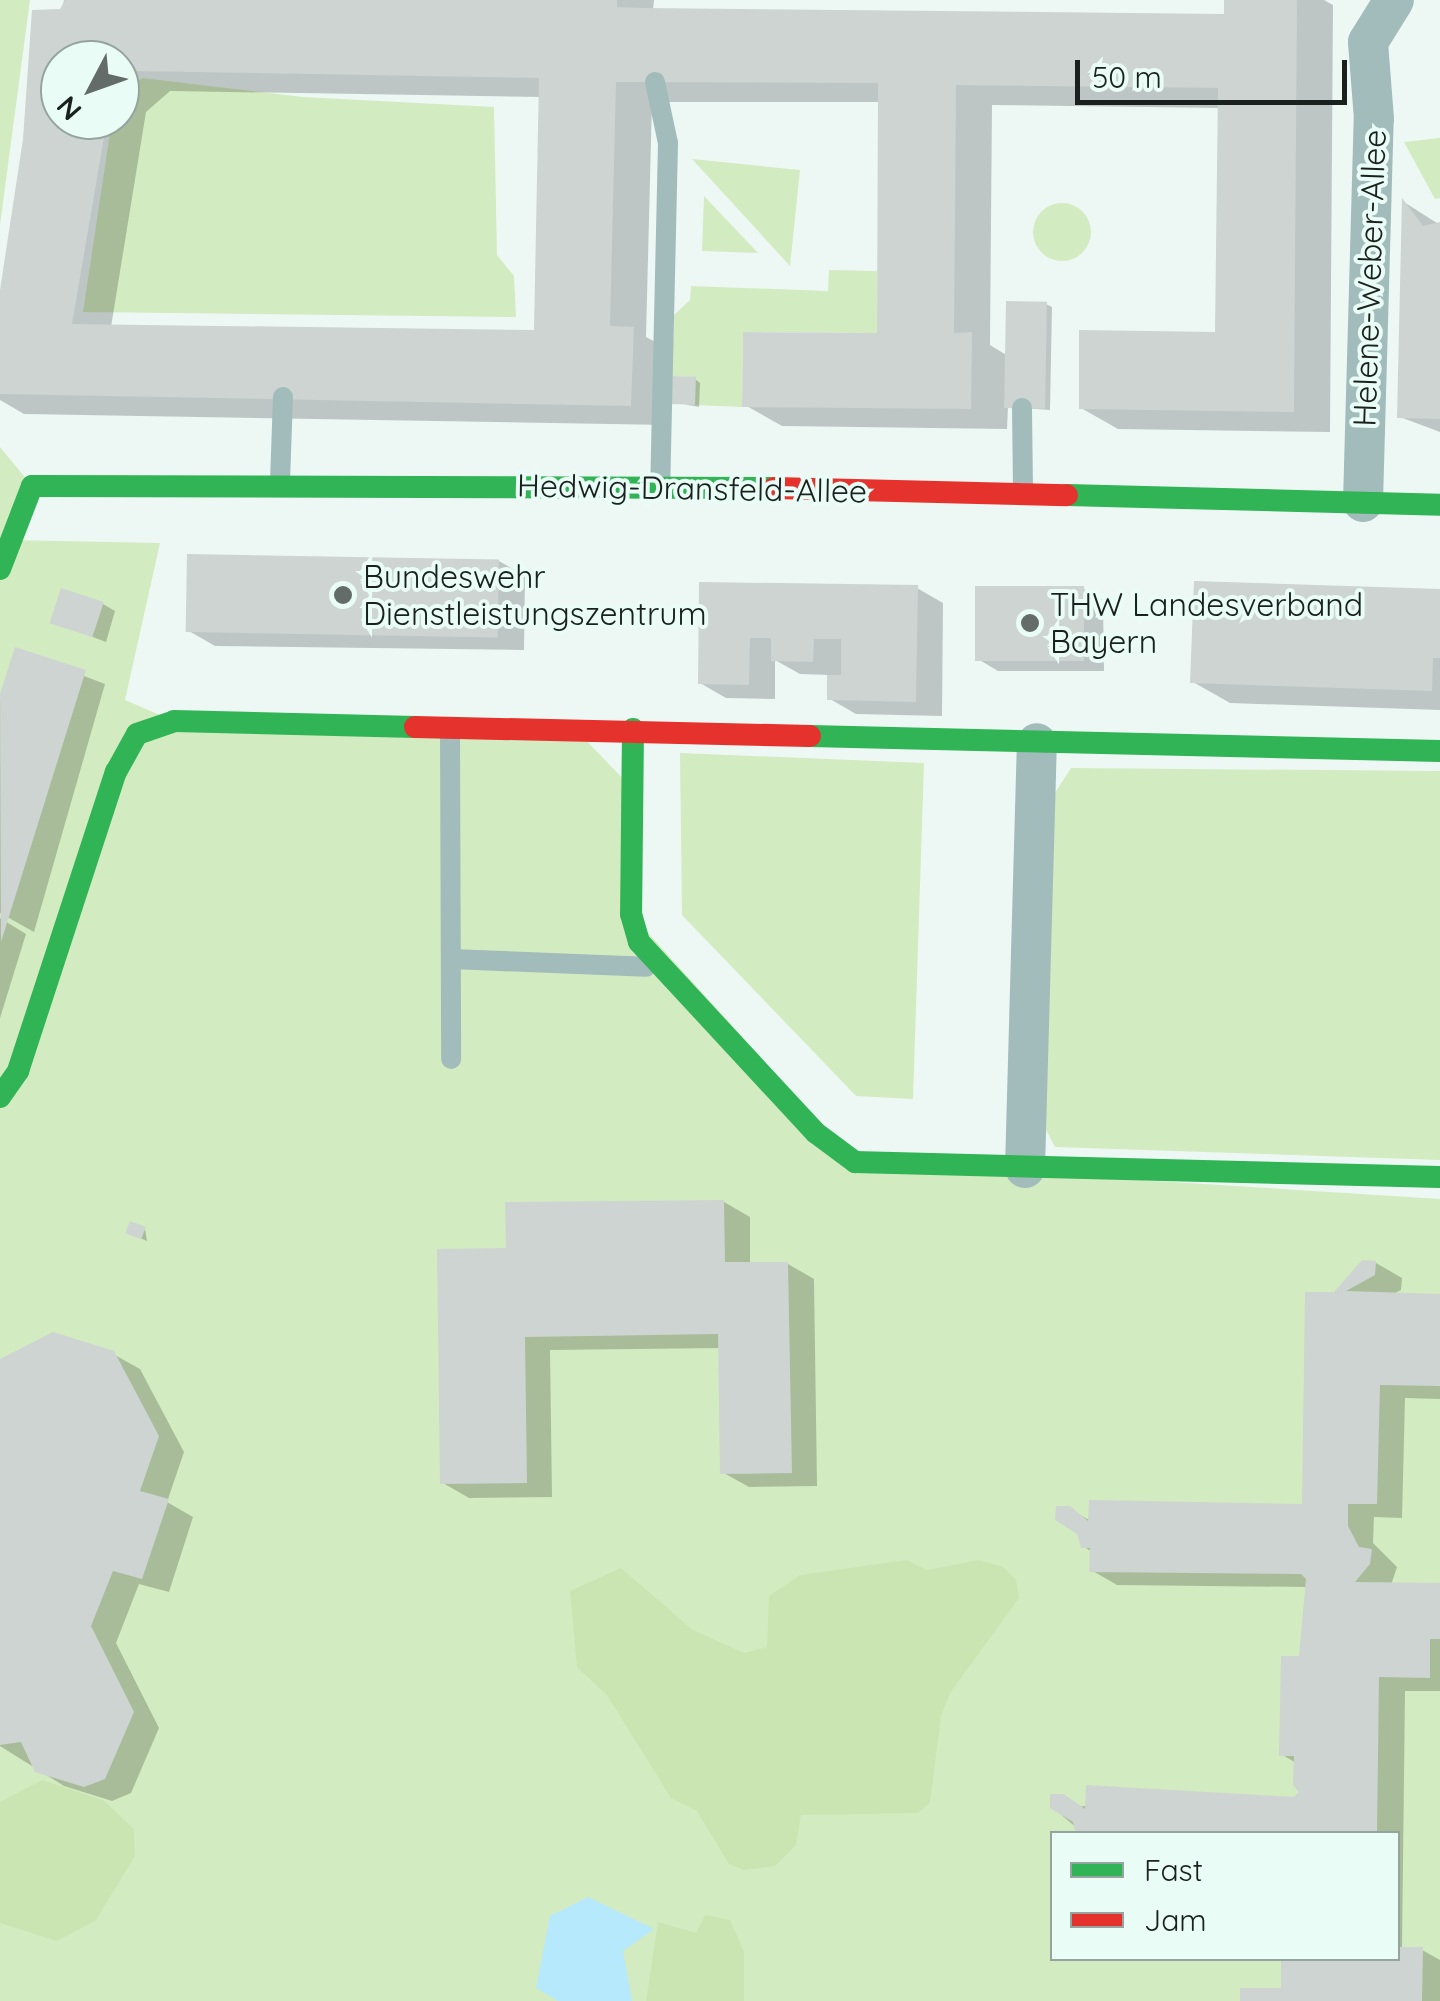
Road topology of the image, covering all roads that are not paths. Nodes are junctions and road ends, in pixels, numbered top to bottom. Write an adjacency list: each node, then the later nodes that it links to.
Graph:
1 (1394, 0): 8 (street, Helene-Weber-Allee)
2 (655, 82): 6 (lane)
3 (282, 397): 5 (lane)
4 (1022, 408): 7 (lane)
5 (280, 484): 6 (street, Hedwig-Dransfeld-Allee); 10 (street, Hedwig-Dransfeld-Allee)
6 (660, 484): 7 (street, Hedwig-Dransfeld-Allee)
7 (1023, 495): 8 (street, Hedwig-Dransfeld-Allee)
8 (1363, 502): 9 (street, Hedwig-Dransfeld-Allee)
9 (1440, 505)
10 (0, 568)
11 (450, 727): 12 (street); 15 (lane); 18 (street)
12 (633, 729): 13 (street); 16 (street)
13 (1037, 743): 14 (street); 20 (street)
14 (1440, 751)
15 (451, 959): 16 (lane); 17 (lane)
16 (658, 968): 20 (street)
17 (451, 1059)
18 (9, 1068): 19 (street)
19 (0, 1097)
20 (1026, 1168): 21 (street)
21 (1440, 1177)

